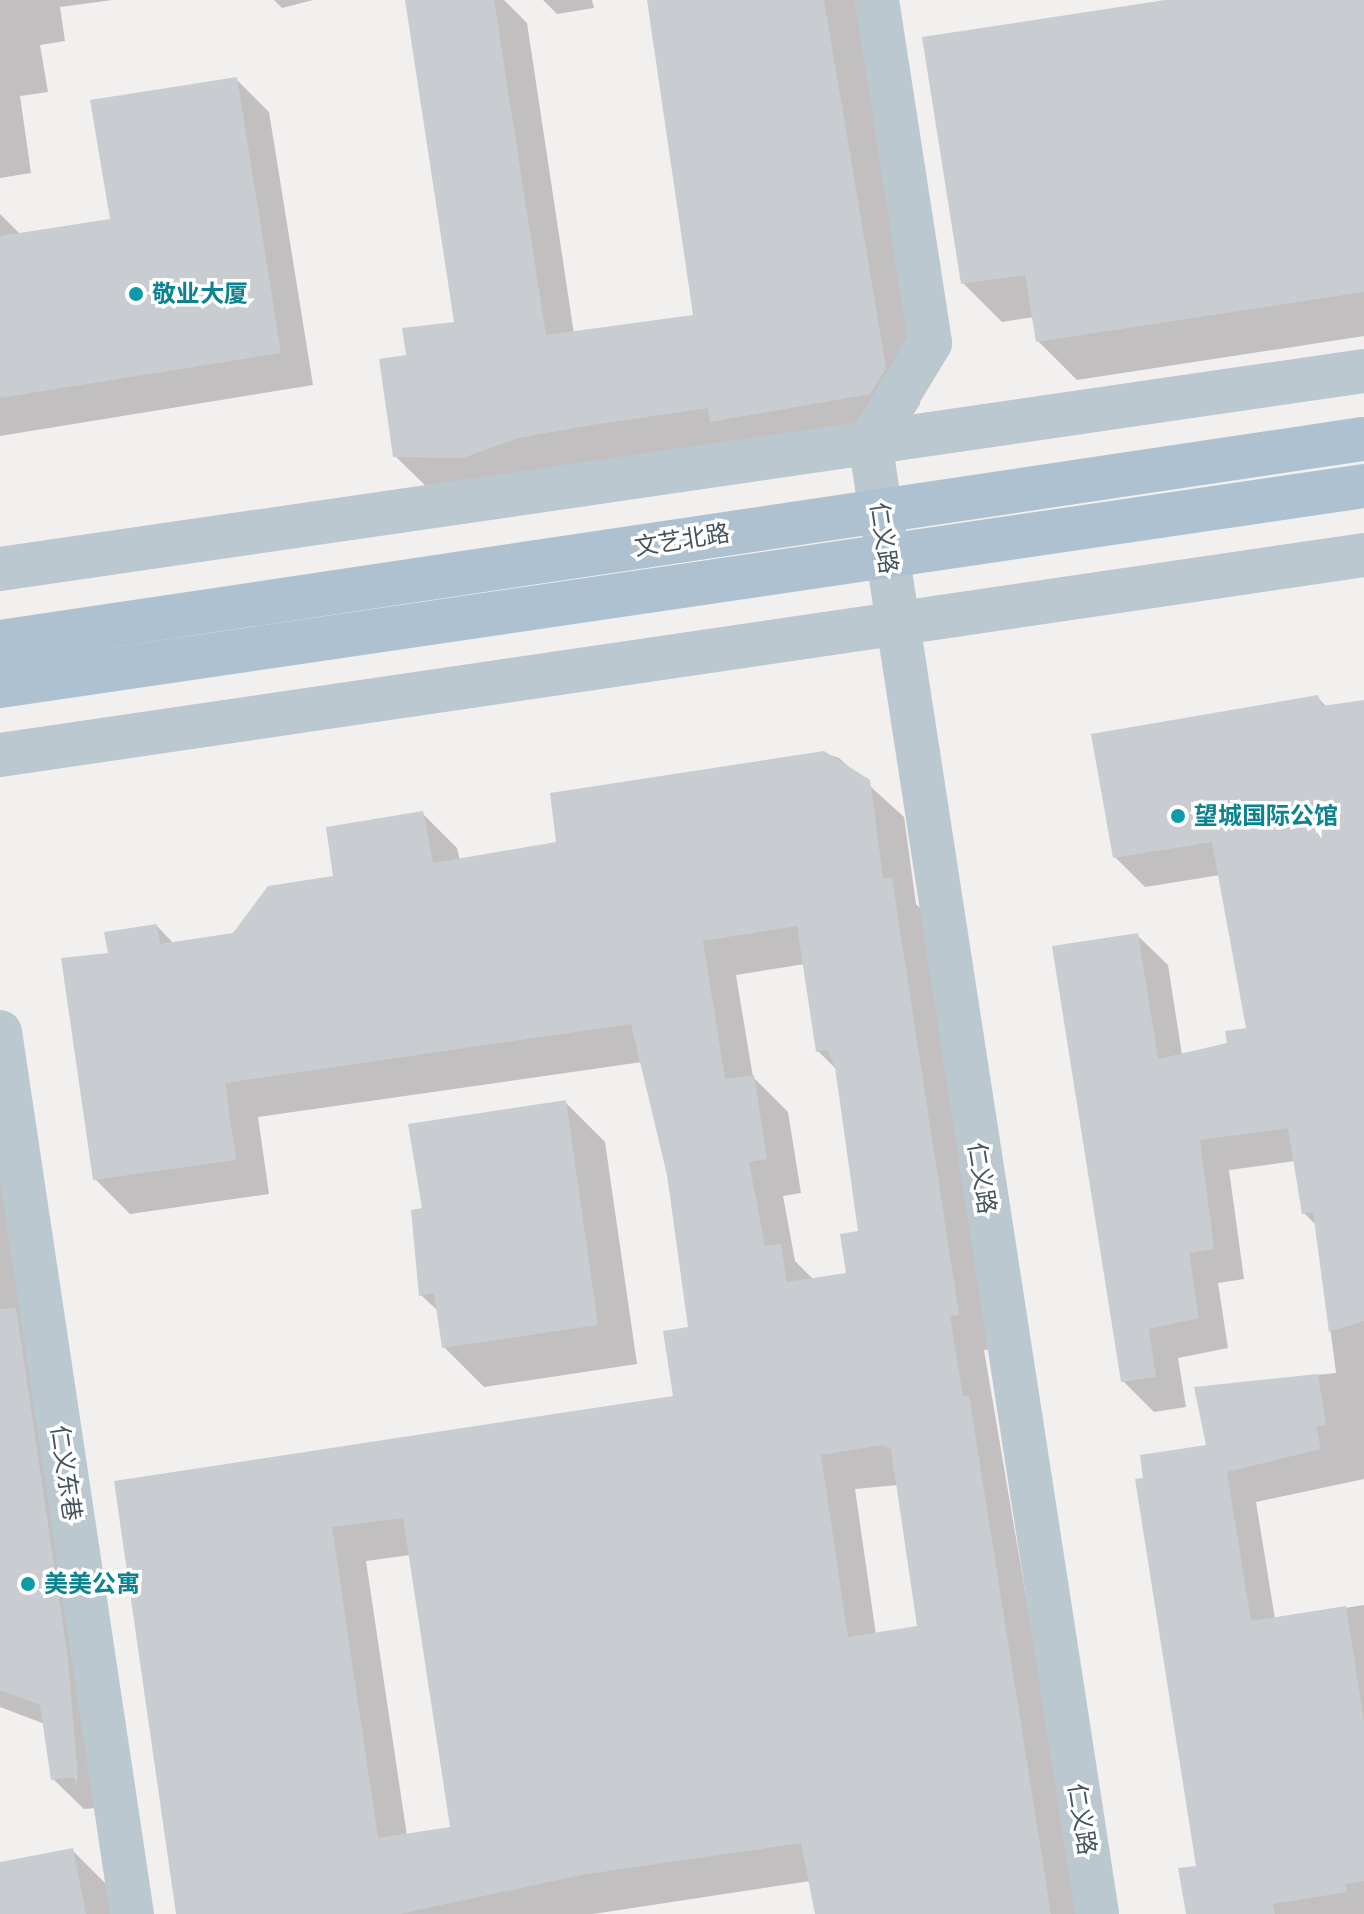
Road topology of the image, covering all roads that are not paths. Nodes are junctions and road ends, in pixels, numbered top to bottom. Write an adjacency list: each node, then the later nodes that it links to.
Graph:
1 (877, 0): 4 (street)
2 (1364, 371): 4 (street)
3 (1364, 439): 6 (main road, 文艺北路)
4 (870, 442): 6 (street, 仁义路); 9 (street)
5 (1364, 486): 7 (main road, 文艺北路)
6 (879, 510): 7 (street, 仁义路); 11 (main road, 文艺北路)
7 (886, 555): 10 (street, 仁义路); 12 (main road, 文艺北路)
8 (1364, 555): 10 (street)
9 (0, 569)
10 (896, 624): 13 (street); 16 (street, 仁义路)
11 (0, 642)
12 (0, 686)
13 (0, 755)
14 (0, 1032): 15 (street, 仁义东巷)
15 (132, 1914)
16 (1097, 1914)

